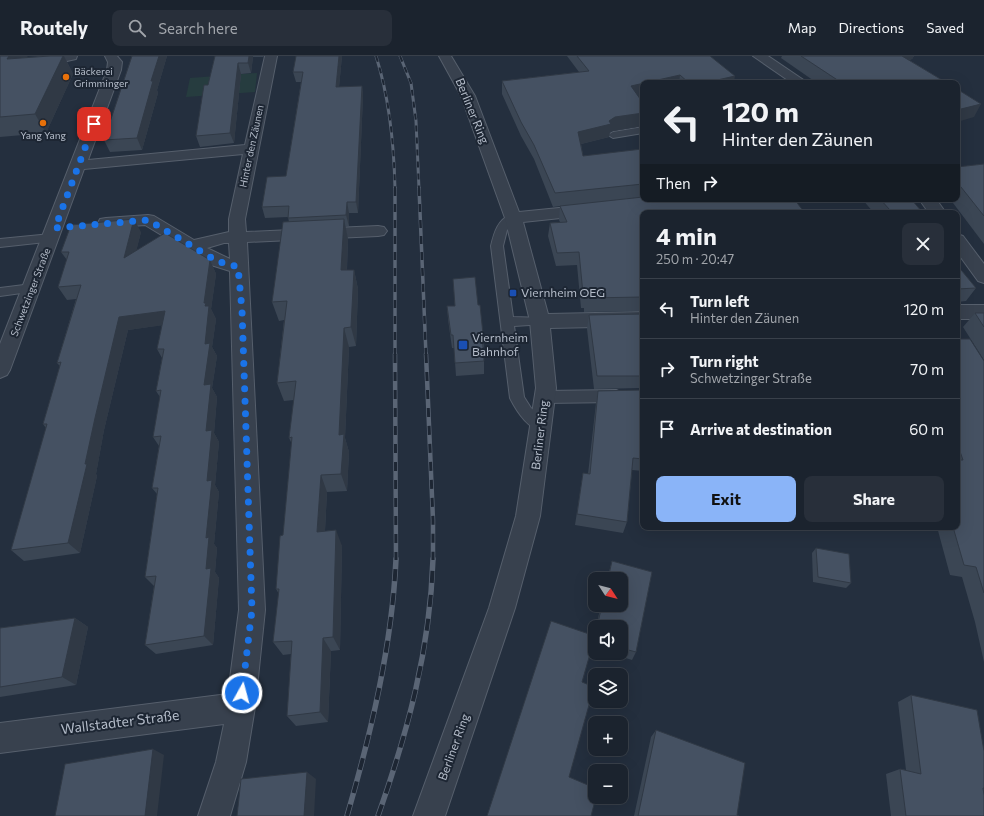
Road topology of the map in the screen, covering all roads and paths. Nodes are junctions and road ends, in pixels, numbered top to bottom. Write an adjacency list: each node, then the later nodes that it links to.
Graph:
1 (71, 56): 6 (street)
2 (111, 56): 11 (street, Schwetzinger Straße)
3 (271, 56): 10 (street, Hinter den Zäunen)
4 (445, 56): 15 (street, Berliner Ring)
5 (759, 56): 7 (street)
6 (0, 66)
7 (796, 80)
8 (640, 130): 9 (lane)
9 (613, 135)
10 (250, 149): 11 (street); 19 (street, Hinter den Zäunen)
11 (79, 165): 17 (street, Schwetzinger Straße)
12 (929, 202): 14 (street)
13 (606, 208): 15 (street)
14 (936, 210)
15 (513, 218): 30 (street, Berliner Ring); 31 (lane)
16 (93, 224): 22 (street)
17 (58, 231): 20 (lane); 25 (street, Schwetzinger Straße)
18 (378, 231): 19 (street)
19 (238, 237): 22 (street); 23 (street, Hinter den Zäunen)
20 (0, 243)
21 (960, 244): 24 (street)
22 (191, 246): 23 (street)
23 (238, 267): 36 (street, Hinter den Zäunen)
24 (984, 277)
25 (32, 288): 26 (lane); 32 (street, Schwetzinger Straße)
26 (0, 292)
27 (960, 312): 28 (street)
28 (984, 312)
29 (640, 319): 30 (street)
30 (540, 321): 31 (lane); 34 (street, Berliner Ring)
31 (507, 322): 35 (lane)
32 (0, 370)
33 (627, 396): 34 (lane)
34 (545, 397): 35 (street, Berliner Ring)
35 (542, 425): 39 (street, Berliner Ring)
36 (240, 707): 37 (street, Wallstadter Straße); 38 (street, Hinter den Zäunen)
37 (0, 738)
38 (214, 816)
39 (429, 816)

